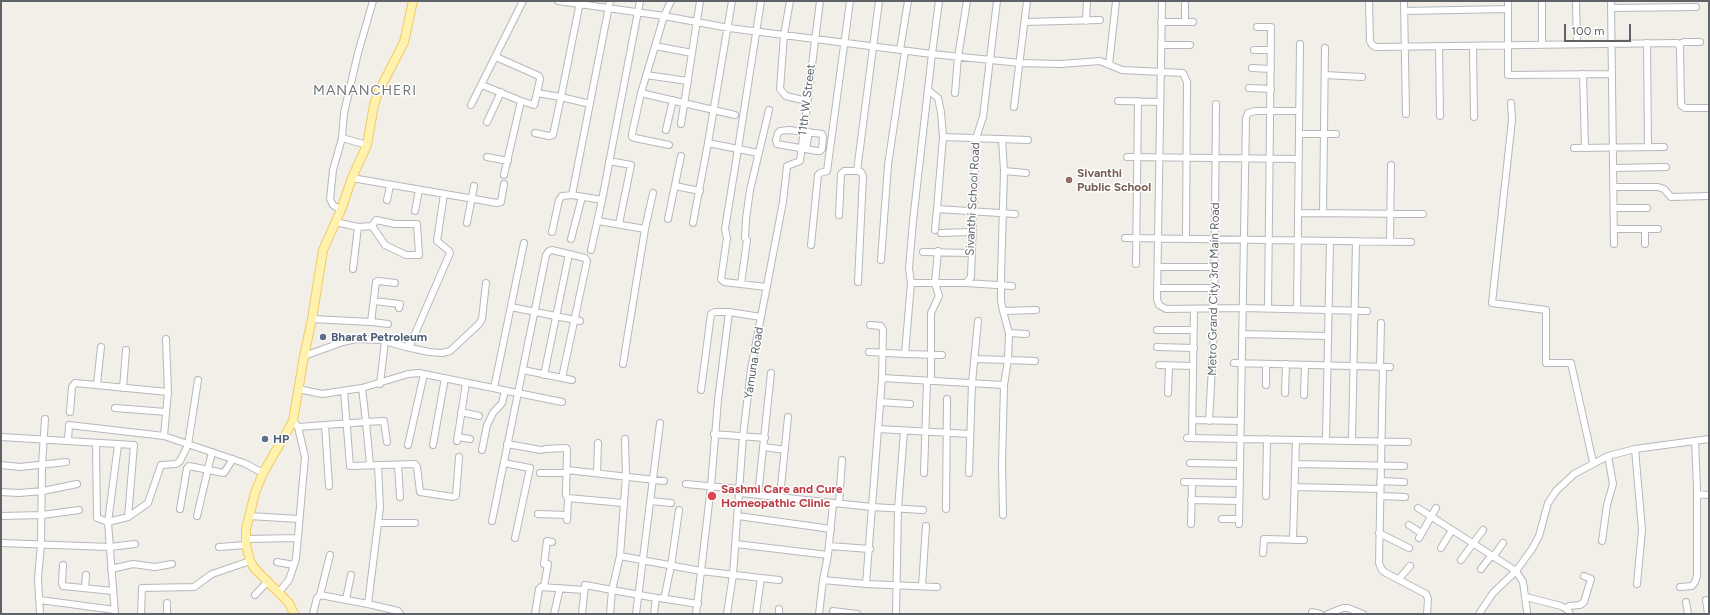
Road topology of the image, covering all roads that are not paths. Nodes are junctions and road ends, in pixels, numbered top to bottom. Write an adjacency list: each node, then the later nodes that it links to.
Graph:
1 (373, 1): 124 (street)
2 (413, 1): 129 (main road)
3 (523, 1): 71 (street)
4 (558, 1): 28 (street)
5 (610, 1): 32 (street)
6 (640, 1): 35 (street)
7 (671, 1): 36 (street)
8 (700, 1): 39 (street)
9 (732, 1): 45 (street)
10 (761, 1): 46 (street)
11 (790, 1): 47 (street)
12 (820, 1): 48 (street, 11th W Street)
13 (850, 1): 50 (street)
14 (879, 1): 62 (street)
15 (908, 1): 66 (street)
16 (939, 1): 70 (street)
17 (967, 1): 72 (street)
18 (997, 1): 73 (street, Sivanthi School Road)
19 (1027, 1): 40 (street)
20 (1088, 1): 38 (street)
21 (1116, 1): 75 (street)
22 (1162, 1): 41 (street)
23 (1369, 1): 65 (street)
24 (1404, 1): 34 (street)
25 (1508, 1): 33 (street)
26 (1542, 1): 58 (street)
27 (1576, 1): 53 (street)
28 (580, 3): 32 (street); 93 (street)
29 (1185, 4): 42 (street)
30 (1611, 4): 31 (street); 54 (street)
31 (1696, 7)
32 (609, 8): 35 (street); 102 (street)
33 (1508, 9): 34 (street); 61 (street)
34 (1404, 11): 65 (street)
35 (637, 12): 36 (street); 149 (street)
36 (664, 16): 39 (street); 59 (street)
37 (1100, 20): 38 (street)
38 (1086, 21): 40 (street)
39 (697, 22): 45 (street); 69 (street)
40 (1025, 22): 74 (street)
41 (1161, 22): 42 (street); 56 (street)
42 (1185, 22): 43 (street)
43 (1193, 22)
44 (1257, 27): 68 (street)
45 (729, 28): 46 (street); 108 (street)
46 (756, 32): 47 (street); 137 (street)
47 (784, 35): 48 (street); 96 (street)
48 (815, 40): 50 (street); 96 (street, 11th W Street)
49 (1700, 42): 55 (street)
50 (845, 43): 62 (street); 220 (street)
51 (1647, 43): 54 (street); 55 (street); 133 (street)
52 (1300, 44): 110 (street)
53 (1577, 44): 54 (street); 58 (street)
54 (1612, 44): 80 (street)
55 (1679, 44): 106 (street)
56 (1161, 45): 57 (street); 78 (street)
57 (1190, 45)
58 (1542, 45): 61 (street)
59 (655, 46): 69 (street); 81 (street)
60 (1473, 46): 61 (street); 63 (street); 114 (street)
61 (1508, 46): 79 (street)
62 (874, 47): 66 (street); 155 (street)
63 (1439, 47): 65 (street); 113 (street)
64 (1325, 48): 82 (street)
65 (1405, 48): 111 (street)
66 (902, 50): 70 (street); 226 (street)
67 (1254, 50): 68 (street)
68 (1271, 50): 77 (street)
69 (692, 53): 84 (street)
70 (932, 54): 72 (street); 88 (street)
71 (496, 57): 85 (street); 90 (street)
72 (958, 57): 73 (street); 92 (street)
73 (989, 61): 74 (street); 125 (street, Sivanthi School Road)
74 (1020, 63): 75 (street); 105 (street)
75 (1109, 65): 78 (street)
76 (1252, 68): 77 (street)
77 (1271, 69): 87 (street)
78 (1160, 71): 99 (street); 144 (street)
79 (1583, 74): 80 (street); 136 (street)
80 (1612, 74): 132 (street)
81 (646, 75): 84 (street); 91 (street)
82 (1325, 76): 83 (street); 121 (street)
83 (1362, 77)
84 (688, 81): 100 (street)
85 (482, 85): 89 (street); 104 (street)
86 (1249, 88): 87 (street)
87 (1271, 89): 109 (street)
88 (928, 90): 123 (street); 234 (street)
89 (501, 92): 95 (street); 115 (street)
90 (537, 93): 93 (street); 95 (street)
91 (641, 93): 94 (street); 130 (street)
92 (955, 93)
93 (561, 97): 102 (street); 119 (street)
94 (673, 100): 100 (street); 117 (street)
95 (521, 101): 151 (street)
96 (807, 101): 118 (street, 11th W Street)
97 (1118, 101): 98 (street)
98 (1138, 101): 99 (street); 142 (street)
99 (1160, 102): 143 (street)
100 (684, 103): 108 (street); 116 (street)
101 (1511, 103): 389 (street)
102 (590, 104): 169 (street)
103 (1216, 104): 145 (street, Metro Grand City 3rd Main Road)
104 (471, 105)
105 (1014, 107)
106 (1709, 108)
107 (769, 110): 138 (street)
108 (714, 111): 112 (street); 128 (street)
109 (1271, 111): 110 (street); 146 (street); 147 (street)
110 (1299, 111): 120 (street)
111 (1406, 114)
112 (735, 115)
113 (1440, 116)
114 (1474, 117)
115 (487, 122)
116 (681, 124)
117 (666, 130)
118 (804, 132): 134 (street, 11th W Street); 134 (street); 134 (street)
119 (535, 133)
120 (1299, 134): 121 (street); 148 (street)
121 (1324, 134): 122 (street); 182 (street)
122 (1336, 134)
123 (943, 137): 125 (street); 177 (street)
124 (342, 138): 129 (street); 178 (street)
125 (976, 138): 126 (street); 180 (street, Sivanthi School Road)
126 (1002, 139): 127 (street); 156 (street)
127 (1028, 140)
128 (708, 143): 137 (street); 166 (street)
129 (367, 145): 159 (main road)
130 (669, 145)
131 (1664, 146): 133 (street)
132 (1613, 147): 133 (street); 136 (street); 154 (street)
133 (1648, 147)
134 (802, 148): 150 (street, 11th W Street)
135 (1574, 148): 136 (street)
136 (1585, 148)
137 (738, 149): 138 (street); 236 (street)
138 (758, 153): 236 (street)
139 (681, 156): 163 (street)
140 (487, 157): 151 (street)
141 (1127, 157): 142 (street)
142 (1137, 157): 143 (street); 205 (street)
143 (1159, 157): 144 (street); 207 (street)
144 (1186, 158): 145 (street); 208 (street)
145 (1216, 158): 146 (street); 209 (street, Metro Grand City 3rd Main Road)
146 (1245, 159): 147 (street); 210 (street)
147 (1270, 159): 148 (street); 211 (street)
148 (1299, 159): 181 (street)
149 (609, 160): 174 (street); 193 (street)
150 (800, 160): 240 (street, Yamuna Road)
151 (508, 161): 158 (street)
152 (1391, 165): 185 (street)
153 (1666, 167): 154 (street)
154 (1613, 168): 164 (street)
155 (857, 171): 187 (street); 231 (street)
156 (1004, 171): 157 (street); 183 (street)
157 (1026, 173)
158 (504, 175)
159 (352, 178): 161 (street); 178 (main road)
160 (504, 184): 172 (street)
161 (390, 186): 165 (street); 173 (street)
162 (474, 186): 172 (street)
163 (675, 186): 166 (street); 188 (street)
164 (1613, 187): 170 (street); 175 (street)
165 (419, 190): 168 (street); 179 (street)
166 (700, 191): 192 (street)
167 (653, 193): 196 (street)
168 (444, 194): 172 (street); 276 (street)
169 (572, 195): 171 (street); 201 (street)
170 (1709, 196)
171 (582, 197): 174 (street); 206 (street)
172 (472, 199): 191 (street)
173 (387, 200)
174 (602, 200): 189 (street)
175 (1614, 208): 176 (street); 197 (street)
176 (1647, 208)
177 (937, 209): 180 (street); 200 (street)
178 (341, 210): 190 (main road)
179 (416, 211)
180 (972, 211): 183 (street); 202 (street, Sivanthi School Road)
181 (1298, 213): 182 (street); 212 (street)
182 (1323, 213): 185 (street)
183 (1002, 214): 184 (street); 238 (street)
184 (1015, 214)
185 (1390, 214): 186 (street); 216 (street)
186 (1423, 214)
187 (839, 215)
188 (668, 219)
189 (598, 221): 193 (street); 221 (street)
190 (335, 222): 195 (street); 260 (main road)
191 (467, 223)
192 (693, 223)
193 (619, 224): 196 (street)
194 (372, 226): 194 (street); 195 (street)
195 (358, 228): 230 (street)
196 (645, 229): 291 (street)
197 (1614, 229): 198 (street); 218 (street)
198 (1645, 229): 199 (street); 219 (street)
199 (1658, 229)
200 (935, 230)
201 (552, 232)
202 (971, 232): 203 (street); 224 (street, Sivanthi School Road)
203 (941, 233)
204 (1126, 238): 205 (street)
205 (1137, 238): 207 (street); 227 (street)
206 (571, 239)
207 (1158, 239): 208 (street); 228 (street)
208 (1186, 239): 209 (street)
209 (1214, 239): 210 (street); 229 (street, Metro Grand City 3rd Main Road)
210 (1244, 240): 211 (street); 246 (street)
211 (1269, 240): 212 (street); 249 (street)
212 (1298, 240): 213 (street); 250 (street)
213 (1330, 241): 214 (street); 252 (street)
214 (1356, 241): 216 (street); 254 (street)
215 (524, 242): 244 (street)
216 (1390, 242): 217 (street)
217 (1411, 242)
218 (1614, 244)
219 (1645, 244)
220 (811, 245)
221 (591, 250)
222 (938, 251): 223 (street); 224 (street); 237 (street)
223 (923, 252)
224 (971, 253): 235 (street, Sivanthi School Road)
225 (569, 254): 256 (street); 258 (street); 261 (street)
226 (881, 260)
227 (1136, 264)
228 (1158, 267): 229 (street); 241 (street)
229 (1214, 268): 242 (street, Metro Grand City 3rd Main Road)
230 (353, 269)
231 (858, 282)
232 (395, 283): 243 (street)
233 (486, 283): 276 (street)
234 (911, 283): 237 (street); 282 (street)
235 (966, 283): 237 (street); 238 (street)
236 (740, 284): 240 (street)
237 (935, 284): 283 (street)
238 (1001, 286): 239 (street); 253 (street)
239 (1012, 286)
240 (766, 287): 259 (street, Yamuna Road)
241 (1157, 288): 242 (street); 247 (street)
242 (1214, 288): 248 (street, Metro Grand City 3rd Main Road)
243 (374, 301): 245 (street); 263 (street)
244 (511, 307): 256 (street); 319 (street)
245 (399, 308)
246 (1243, 308): 248 (street); 249 (street); 271 (street)
247 (1194, 309): 248 (street); 268 (street)
248 (1214, 309): 341 (street, Metro Grand City 3rd Main Road)
249 (1268, 309): 250 (street)
250 (1297, 309): 252 (street)
251 (1036, 310): 253 (street)
252 (1328, 310): 254 (street); 272 (street)
253 (1003, 311): 269 (street)
254 (1355, 311): 255 (street); 299 (street)
255 (1367, 311)
256 (535, 312): 258 (street); 301 (street)
257 (729, 312): 259 (street); 321 (street); 352 (street)
258 (556, 316): 261 (street); 304 (street)
259 (761, 317): 355 (street, Yamuna Road)
260 (312, 319): 263 (street); 285 (main road)
261 (577, 320): 306 (street)
262 (978, 321): 286 (street)
263 (372, 322): 265 (street)
264 (1381, 323): 300 (street)
265 (388, 324)
266 (870, 325): 281 (street)
267 (1157, 330): 268 (street)
268 (1194, 330): 278 (street)
269 (1009, 333): 270 (street); 287 (street)
270 (1026, 334)
271 (1242, 334): 272 (street); 290 (street)
272 (1328, 336): 296 (street)
273 (166, 339): 324 (street)
274 (385, 341): 276 (street); 285 (street); 314 (street)
275 (101, 347): 313 (street)
276 (406, 347)
277 (1157, 347): 278 (street)
278 (1194, 348): 298 (street)
279 (126, 350): 317 (street)
280 (869, 352): 281 (street)
281 (883, 353): 282 (street); 307 (street)
282 (905, 354): 283 (street)
283 (932, 355): 284 (street); 310 (street)
284 (942, 355)
285 (304, 356): 320 (main road)
286 (975, 359): 287 (street); 312 (street)
287 (1008, 360): 288 (street); 315 (street)
288 (1035, 361)
289 (1234, 363): 290 (street)
290 (1242, 363): 292 (street); 342 (street)
291 (623, 364)
292 (1266, 364): 293 (street); 316 (street)
293 (1286, 364): 295 (street); 327 (street)
294 (1159, 365): 297 (street)
295 (1305, 365): 296 (street); 328 (street)
296 (1327, 365): 299 (street); 366 (street)
297 (1169, 366): 298 (street); 326 (street)
298 (1193, 366): 340 (street)
299 (1354, 366): 300 (street); 367 (street)
300 (1384, 367): 368 (street)
301 (523, 370): 304 (street); 325 (street)
302 (771, 373): 357 (street)
303 (424, 374): 305 (street); 314 (street); 378 (street)
304 (544, 374): 306 (street)
305 (445, 378): 311 (street); 377 (street)
306 (562, 378): 309 (street)
307 (882, 378): 310 (street); 331 (street)
308 (198, 380): 376 (street)
309 (572, 380)
310 (929, 381): 312 (street); 350 (street)
311 (466, 383): 319 (street); 336 (street)
312 (972, 383): 315 (street); 353 (street)
313 (97, 384): 317 (street); 334 (street)
314 (380, 384): 318 (street)
315 (1004, 385): 451 (street)
316 (1266, 385)
317 (123, 388): 324 (street)
318 (362, 388): 322 (street); 343 (street)
319 (494, 388): 323 (street)
320 (298, 389): 322 (street); 346 (main road)
321 (701, 390)
322 (344, 391): 344 (street)
323 (505, 391): 325 (street); 381 (street)
324 (168, 392): 335 (street)
325 (518, 393): 330 (street); 374 (street)
326 (1168, 393)
327 (1285, 393)
328 (1304, 394)
329 (947, 399): 351 (street)
330 (562, 402)
331 (880, 402): 332 (street); 348 (street)
332 (910, 404)
333 (115, 408): 335 (street)
334 (70, 412)
335 (166, 412): 354 (street)
336 (461, 412): 337 (street); 358 (street)
337 (479, 416)
338 (788, 417): 382 (street)
339 (45, 419): 363 (street)
340 (1192, 420): 341 (street); 360 (street)
341 (1209, 421): 342 (street)
342 (1241, 421): 360 (street)
343 (366, 422): 344 (street); 370 (street); 395 (street)
344 (346, 423): 347 (street); 395 (street)
345 (660, 423): 409 (street)
346 (296, 424): 347 (street); 403 (main road); 458 (street)
347 (325, 425): 418 (street)
348 (878, 429): 349 (street); 440 (street)
349 (904, 431): 350 (street); 444 (street)
350 (925, 432): 351 (street); 406 (street)
351 (947, 433): 353 (street); 445 (street)
352 (714, 434): 355 (street); 419 (street)
353 (970, 434): 407 (street)
354 (164, 436): 364 (street); 376 (street)
355 (743, 436): 357 (street); 423 (street, Yamuna Road)
356 (1, 437): 363 (street)
357 (765, 438): 379 (street)
358 (470, 439)
359 (625, 439): 408 (street)
360 (1240, 439): 361 (street); 392 (street)
361 (1267, 439): 365 (street); 428 (street)
362 (1709, 439): 369 (street)
363 (43, 440): 364 (street); 394 (street)
364 (68, 440): 372 (street)
365 (1296, 440): 366 (street); 393 (street)
366 (1326, 440): 367 (street)
367 (1352, 441): 368 (street)
368 (1381, 441): 371 (street); 399 (street)
369 (1695, 441): 380 (street); 425 (street)
370 (387, 442)
371 (1408, 442)
372 (96, 443): 375 (street); 460 (street)
373 (598, 443): 405 (street)
374 (507, 444): 390 (street); 402 (street)
375 (118, 445): 457 (street); 460 (street)
376 (188, 445): 383 (street); 457 (street)
377 (433, 445)
378 (408, 446)
379 (764, 447): 382 (street); 426 (street)
380 (1636, 449): 384 (street); 518 (street)
381 (482, 450)
382 (785, 450): 432 (street)
383 (212, 452): 386 (street); 401 (street)
384 (1608, 456): 389 (street); 475 (street)
385 (460, 457): 397 (street)
386 (233, 459): 401 (street); 403 (street)
387 (842, 460): 439 (street)
388 (66, 462): 394 (street)
389 (1593, 462): 507 (street)
390 (504, 463): 461 (street); 472 (street)
391 (1190, 463): 392 (street)
392 (1240, 464): 414 (street)
393 (1295, 464): 399 (street); 420 (street)
394 (42, 465): 398 (street); 422 (street)
395 (370, 465): 396 (street)
396 (378, 465): 397 (street); 462 (street)
397 (398, 465): 431 (street)
398 (1, 466)
399 (1381, 466): 400 (street); 411 (street)
400 (1404, 466)
401 (208, 471): 443 (street); 453 (street)
402 (567, 471): 404 (street); 405 (street); 433 (street)
403 (263, 473): 454 (main road)
404 (540, 473)
405 (597, 473): 408 (street)
406 (924, 473)
407 (969, 473)
408 (626, 476): 409 (street); 437 (street)
409 (652, 480): 410 (street); 435 (street)
410 (664, 481)
411 (1380, 481): 415 (street); 421 (street)
412 (1184, 482): 413 (street)
413 (1192, 482): 414 (street); 434 (street)
414 (1240, 482): 436 (street)
415 (1404, 482)
416 (77, 484): 422 (street)
417 (686, 484): 419 (street)
418 (329, 486)
419 (710, 486): 423 (street); 506 (street)
420 (1295, 487): 421 (street); 473 (street)
421 (1380, 489): 429 (street)
422 (43, 490): 424 (street); 450 (street)
423 (740, 491): 426 (street); 455 (street, Yamuna Road)
424 (1, 492)
425 (1697, 494): 427 (street); 521 (street)
426 (758, 495): 432 (street)
427 (1709, 495)
428 (1266, 496)
429 (1380, 496): 430 (street); 470 (street)
430 (1405, 496)
431 (400, 497)
432 (780, 497): 439 (street)
433 (568, 498): 437 (street); 449 (street)
434 (1191, 500): 436 (street); 464 (street)
435 (650, 501): 438 (street); 497 (street)
436 (1239, 501): 459 (street)
437 (623, 503): 493 (street)
438 (670, 503)
439 (836, 503): 440 (street); 467 (street)
440 (872, 507): 444 (street); 489 (street)
441 (1418, 508): 456 (street)
442 (1436, 508): 456 (street)
443 (180, 509)
444 (898, 509): 448 (street); 519 (street)
445 (946, 509)
446 (80, 510): 450 (street)
447 (679, 510): 502 (street)
448 (923, 510)
449 (538, 514)
450 (42, 515): 452 (street); 480 (street)
451 (1002, 515)
452 (1, 516)
453 (197, 516)
454 (249, 516): 458 (street); 476 (main road)
455 (738, 516): 467 (street); 482 (street, Yamuna Road)
456 (1431, 516): 465 (street); 468 (street)
457 (128, 517): 460 (street)
458 (299, 519): 471 (street)
459 (1222, 519)
460 (108, 522): 484 (street)
461 (492, 522)
462 (378, 523): 463 (street); 541 (street)
463 (415, 523)
464 (1191, 524)
465 (1408, 525)
466 (926, 526): 520 (street)
467 (831, 529): 485 (street)
468 (1452, 530): 483 (street); 488 (street)
469 (1483, 530): 483 (street)
470 (1380, 533): 487 (street); 513 (street)
471 (297, 538): 476 (street); 501 (street)
472 (515, 538)
473 (1293, 540): 474 (street); 490 (street)
474 (1304, 540)
475 (1602, 541)
476 (246, 542): 486 (street); 496 (main road)
477 (552, 542): 524 (street)
478 (1, 543): 480 (street)
479 (1503, 543): 494 (street)
480 (41, 544): 484 (street); 537 (street)
481 (135, 544): 484 (street)
482 (736, 544): 492 (street); 509 (street, Yamuna Road)
483 (1472, 544): 494 (street); 495 (street)
484 (110, 546): 504 (street)
485 (829, 546): 489 (street); 492 (street)
486 (219, 547)
487 (1409, 548)
488 (1441, 548)
489 (870, 549): 517 (street)
490 (1264, 553)
491 (330, 555): 531 (street)
492 (828, 555): 515 (street)
493 (620, 556): 497 (street); 527 (street)
494 (1492, 556): 505 (street); 507 (street)
495 (1461, 560)
496 (250, 561): 516 (main road); 549 (street)
497 (644, 561): 502 (street); 532 (street)
498 (276, 562): 501 (street)
499 (172, 564): 504 (street)
500 (64, 565): 523 (street)
501 (294, 566): 529 (street)
502 (671, 566): 506 (street); 536 (street)
503 (1410, 566): 513 (street)
504 (111, 569): 528 (street)
505 (1481, 569)
506 (701, 571): 509 (street); 542 (street)
507 (1516, 571): 533 (street); 570 (street)
508 (351, 575): 535 (street)
509 (733, 575): 512 (street); 561 (street, Yamuna Road)
510 (86, 576): 523 (street)
511 (1584, 576): 544 (street)
512 (761, 578): 514 (street); 562 (street)
513 (1399, 579): 569 (street)
514 (778, 580)
515 (823, 580): 517 (street); 563 (street)
516 (268, 581): 529 (main road); 530 (street)
517 (866, 584): 519 (street)
518 (1637, 584)
519 (896, 586): 520 (street); 565 (street)
520 (922, 586): 522 (street)
521 (1680, 586)
522 (936, 587)
523 (85, 588): 528 (street)
524 (544, 588): 525 (street); 554 (street)
525 (560, 588): 526 (street); 555 (street)
526 (584, 590): 527 (street); 556 (street)
527 (612, 590): 532 (street); 557 (street)
528 (113, 591): 545 (street)
529 (279, 592): 551 (main road)
530 (255, 595)
531 (320, 595): 535 (street); 552 (street)
532 (639, 595): 534 (street); 558 (street)
533 (1526, 597): 543 (street); 544 (street)
534 (656, 598): 536 (street); 559 (street)
535 (346, 599): 541 (street)
536 (664, 599): 542 (street)
537 (40, 600): 545 (street); 548 (street)
538 (1706, 600): 572 (street)
539 (1686, 602): 571 (street)
540 (167, 603): 550 (street)
541 (368, 604): 553 (street)
542 (698, 604): 560 (street)
543 (1527, 611)
544 (1568, 611)
545 (115, 612)
546 (833, 612): 564 (street)
547 (1312, 612): 566 (street)
548 (40, 614)
549 (141, 614)
550 (167, 614)
551 (294, 614)
552 (313, 614)
553 (400, 614)
554 (535, 614)
555 (554, 614)
556 (582, 614)
557 (610, 614)
558 (636, 614)
559 (654, 614)
560 (696, 614)
561 (727, 614)
562 (756, 614)
563 (819, 614)
564 (857, 614)
565 (896, 614)
566 (1320, 614)
567 (1328, 614): 568 (street)
568 (1363, 614)
569 (1427, 614)
570 (1479, 614)
571 (1688, 614)
572 (1708, 614)

